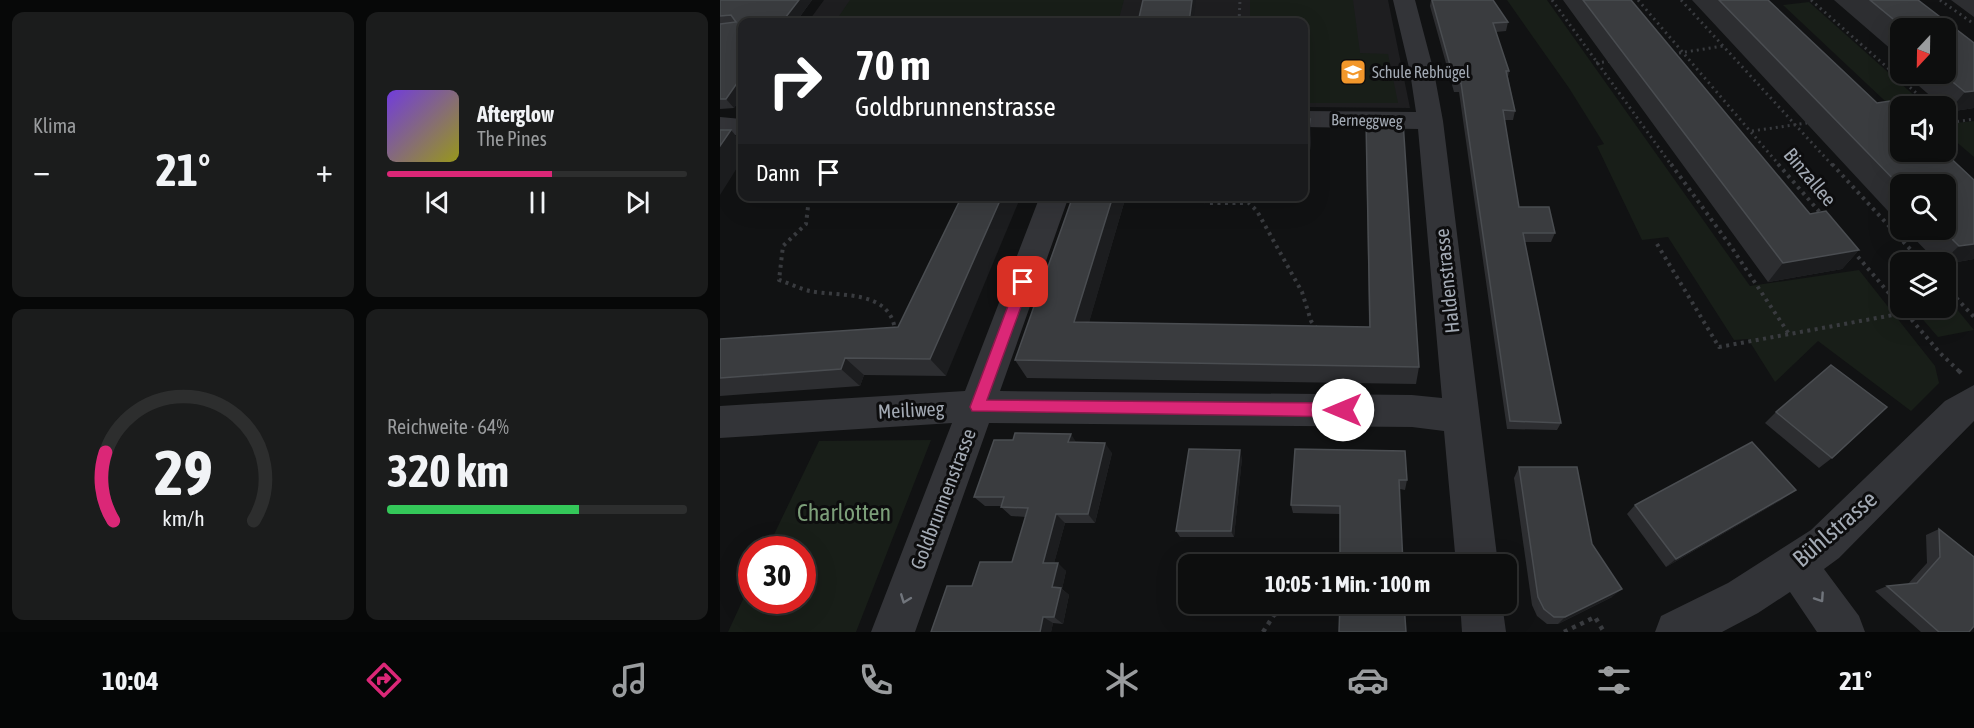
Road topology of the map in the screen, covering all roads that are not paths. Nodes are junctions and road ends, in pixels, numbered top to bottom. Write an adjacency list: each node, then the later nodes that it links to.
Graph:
1 (1404, 0): 3 (street, Haldenstrasse)
2 (1308, 119): 3 (street, Berneggweg)
3 (1430, 121): 9 (street, Haldenstrasse)
4 (720, 126): 5 (street)
5 (738, 127)
6 (1053, 201): 8 (street, Goldbrunnenstrasse)
7 (1967, 387): 12 (street, Bühlstrasse)
8 (977, 407): 9 (street, Meiliweg); 10 (street, Meiliweg); 14 (street, Goldbrunnenstrasse, one-way to 14)
9 (1462, 417): 11 (street, Haldenstrasse)
10 (720, 422)
11 (1476, 554)
12 (1796, 564): 16 (street, Bühlstrasse); 17 (street, one-way to 17)
13 (1482, 614): 15 (street)
14 (893, 632)
15 (1484, 632)
16 (1677, 632)
17 (1843, 632)

